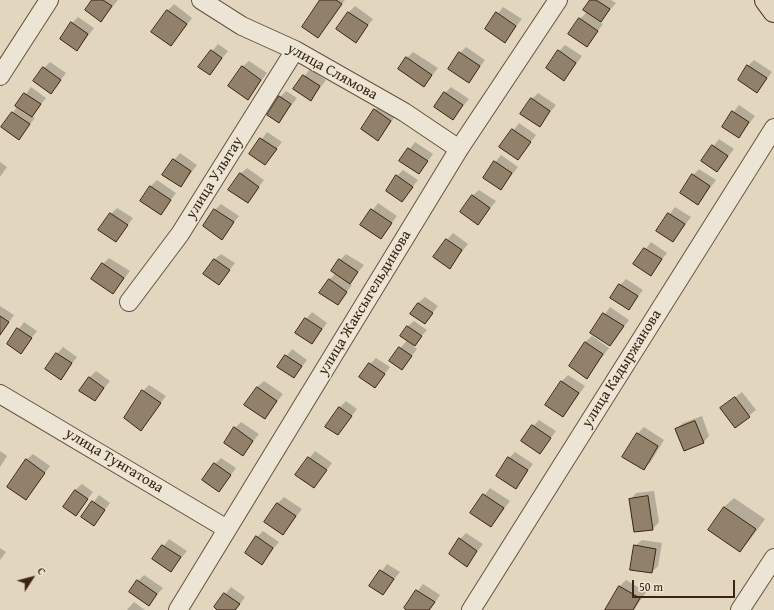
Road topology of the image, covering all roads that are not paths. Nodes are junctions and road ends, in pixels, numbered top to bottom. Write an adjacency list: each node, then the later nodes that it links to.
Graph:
1 (49, 0): 7 (street)
2 (201, 0): 6 (street, улица Слямова)
3 (558, 0): 9 (street, улица Жаксыгельдинова)
4 (766, 0): 5 (main road)
5 (774, 11)
6 (295, 50): 9 (street, улица Слямова); 10 (street, улица Улытау)
7 (0, 76)
8 (774, 128): 15 (street, улица Кадыржанова)
9 (459, 149): 12 (street, улица Жаксыгельдинова)
10 (129, 302)
11 (0, 394): 12 (street, улица Тунгатова)
12 (228, 529): 14 (street, улица Жаксыгельдинова)
13 (774, 558): 16 (street)
14 (178, 610)
15 (471, 610)
16 (740, 610)

